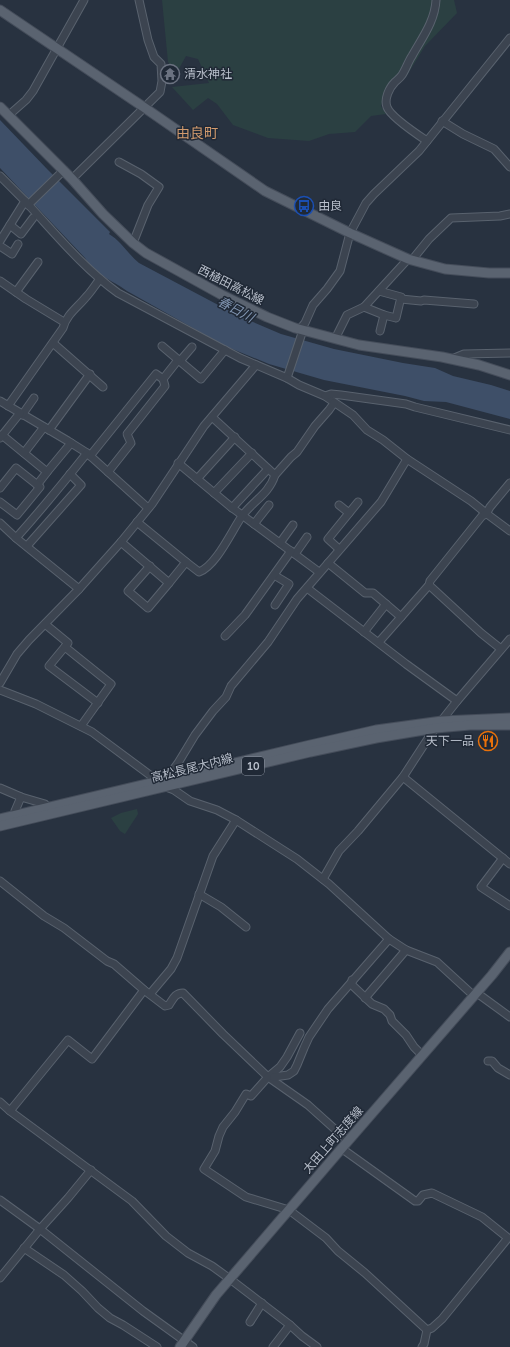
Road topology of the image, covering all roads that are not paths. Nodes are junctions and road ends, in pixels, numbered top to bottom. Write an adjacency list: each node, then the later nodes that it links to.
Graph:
1 (84, 0): 6 (street)
2 (139, 0): 8 (street)
3 (436, 0): 11 (street)
4 (0, 10): 6 (main road)
5 (510, 38): 10 (street)
6 (58, 48): 8 (main road); 9 (street)
7 (0, 107): 9 (main road, 西植田高松線)
8 (145, 108): 16 (street); 21 (main road)
9 (9, 115): 14 (main road, 西植田高松線)
10 (442, 121): 11 (street); 13 (street)
11 (427, 141): 21 (street)
12 (119, 162): 23 (street)
13 (510, 168)
14 (64, 170): 16 (main road, 西植田高松線); 17 (street)
15 (0, 176): 17 (street)
16 (72, 179): 23 (main road, 西植田高松線)
17 (26, 203): 20 (street); 31 (street)
18 (510, 214): 27 (street)
19 (33, 218): 20 (street)
20 (10, 225): 22 (street)
21 (350, 233): 27 (main road); 41 (street)
22 (0, 241)
23 (133, 243): 41 (main road, 西植田高松線)
24 (18, 244): 26 (street)
25 (0, 246): 26 (street)
26 (12, 254): 28 (street)
27 (410, 259): 30 (main road); 33 (street)
28 (7, 261)
29 (38, 262): 34 (street)
30 (510, 273)
31 (100, 279): 39 (street); 46 (street)
32 (0, 281): 34 (street)
33 (379, 290): 35 (street); 37 (street)
34 (16, 292): 39 (street)
35 (401, 299): 36 (street); 38 (street)
36 (474, 304)
37 (364, 307): 38 (street); 42 (street)
38 (384, 316): 40 (street)
39 (64, 322): 43 (street)
40 (380, 331)
41 (300, 333): 42 (main road, 西植田高松線); 53 (street)
42 (335, 339): 48 (main road, 西植田高松線)
43 (53, 343): 51 (street); 59 (street)
44 (162, 346): 49 (street)
45 (192, 347): 49 (street)
46 (225, 350): 49 (street); 50 (street)
47 (510, 353): 48 (street)
48 (452, 359): 52 (main road, 西植田高松線)
49 (179, 361): 54 (street)
50 (256, 365): 53 (street); 61 (street)
51 (90, 374): 55 (street); 62 (street)
52 (510, 375)
53 (288, 376): 56 (street)
54 (163, 379): 69 (street); 74 (street)
55 (103, 387)
56 (325, 396): 58 (street); 63 (street)
57 (34, 398): 60 (street)
58 (334, 403): 70 (street); 76 (street)
59 (3, 404): 60 (street)
60 (21, 414): 62 (street); 64 (street)
61 (212, 417): 65 (street); 71 (street)
62 (47, 429): 66 (street); 67 (street)
63 (510, 430)
64 (1, 436): 67 (street)
65 (235, 437): 68 (street); 77 (street)
66 (71, 443): 69 (street); 73 (street)
67 (24, 453): 73 (street)
68 (252, 453): 72 (street); 81 (street)
69 (88, 454): 74 (street); 75 (street)
70 (407, 459): 89 (street); 101 (street)
71 (178, 463): 77 (street); 86 (street)
72 (268, 469): 76 (street); 87 (street)
73 (47, 472): 79 (street)
74 (108, 472): 86 (street)
75 (70, 474): 97 (street); 100 (street)
76 (276, 475): 90 (street)
77 (197, 479): 81 (street)
78 (510, 483): 89 (street)
79 (37, 485): 80 (street); 82 (street)
80 (0, 488)
81 (214, 493): 87 (street)
82 (0, 502)
83 (358, 502): 88 (street)
84 (269, 505): 93 (street)
85 (339, 505): 88 (street)
86 (148, 508): 91 (street)
87 (232, 508): 90 (street)
88 (349, 513): 101 (street)
89 (486, 514): 95 (street); 109 (street)
90 (243, 516): 93 (street); 103 (street)
91 (137, 522): 98 (street); 103 (street)
92 (0, 523): 97 (street)
93 (254, 524): 99 (street)
94 (293, 525): 99 (street)
95 (510, 531)
96 (307, 537): 102 (street)
97 (16, 538): 100 (street)
98 (121, 542): 105 (street); 111 (street)
99 (280, 543): 102 (street)
100 (27, 546): 111 (street)
101 (339, 549): 104 (street)
102 (293, 552): 106 (street); 107 (street)
103 (186, 562): 108 (street)
104 (328, 562): 106 (street); 113 (street)
105 (150, 566): 108 (street); 108 (street)
106 (320, 572): 110 (street)
107 (274, 574): 112 (street); 117 (street)
108 (169, 582)
109 (429, 585): 114 (street); 121 (street)
110 (307, 588): 116 (street); 133 (street)
111 (79, 589): 115 (street)
112 (275, 604)
113 (386, 604): 114 (street); 116 (street)
114 (401, 617): 119 (street)
115 (45, 624): 120 (street); 122 (street)
116 (364, 632): 119 (street)
117 (225, 636)
118 (510, 639): 121 (street)
119 (379, 642): 124 (street)
120 (65, 648): 125 (street); 125 (street)
121 (502, 649): 124 (street)
122 (0, 683)
123 (0, 690): 129 (street)
124 (457, 701): 127 (street)
125 (98, 702): 129 (street)
126 (510, 718): 127 (main road, 高松長尾大内線 / 10)
127 (442, 721): 130 (street); 131 (main road, 高松長尾大内線 / 10)
128 (510, 725): 130 (main road, 高松長尾大内線 / 10)
129 (81, 726): 133 (street)
130 (436, 728): 131 (main road, 高松長尾大内線 / 10); 132 (street)
131 (323, 746): 133 (main road, 高松長尾大内線 / 10)
132 (403, 777): 141 (street); 143 (street)
133 (165, 782): 136 (main road, 高松長尾大内線 / 10); 139 (street); 140 (main road, 高松長尾大内線 / 10)
134 (0, 788): 135 (street)
135 (21, 797): 136 (street); 137 (street)
136 (47, 808): 137 (main road, 高松長尾大内線 / 10)
137 (14, 815): 138 (main road, 高松長尾大内線 / 10)
138 (0, 819)
139 (236, 820): 143 (street); 145 (street)
140 (0, 826)
141 (503, 858): 142 (street); 146 (street)
142 (510, 864)
143 (323, 879): 148 (street)
144 (0, 880): 152 (street)
145 (199, 894): 147 (street); 152 (street)
146 (510, 906)
147 (246, 927)
148 (389, 938): 149 (street); 151 (street)
149 (406, 950): 153 (street); 154 (street)
150 (510, 952): 153 (main road, 太田上町志度線)
151 (352, 980): 154 (street); 160 (street)
152 (147, 992): 160 (street); 162 (street)
153 (475, 994): 155 (street); 157 (main road, 太田上町志度線)
154 (365, 998): 157 (street)
155 (510, 1017)
156 (300, 1032): 160 (street)
157 (422, 1055): 163 (main road, 太田上町志度線)
158 (488, 1061): 159 (street)
159 (510, 1075)
160 (271, 1077): 163 (street); 166 (street)
161 (0, 1102): 162 (street)
162 (10, 1111): 164 (street)
163 (344, 1145): 166 (main road, 太田上町志度線); 168 (street)
164 (91, 1170): 167 (street); 171 (street)
165 (0, 1200): 167 (street)
166 (289, 1210): 171 (main road, 太田上町志度線); 175 (street)
167 (40, 1229): 169 (street); 176 (street)
168 (509, 1238): 175 (street)
169 (24, 1248): 170 (street); 177 (street)
170 (0, 1278)
171 (230, 1279): 172 (street); 176 (main road, 太田上町志度線)
172 (262, 1303): 173 (street); 174 (street)
173 (250, 1322)
174 (290, 1325): 179 (street); 180 (street)
175 (427, 1330): 181 (street)
176 (182, 1344): 178 (street)
177 (157, 1347)
178 (193, 1347)
179 (273, 1347)
180 (317, 1347)
181 (422, 1347)

